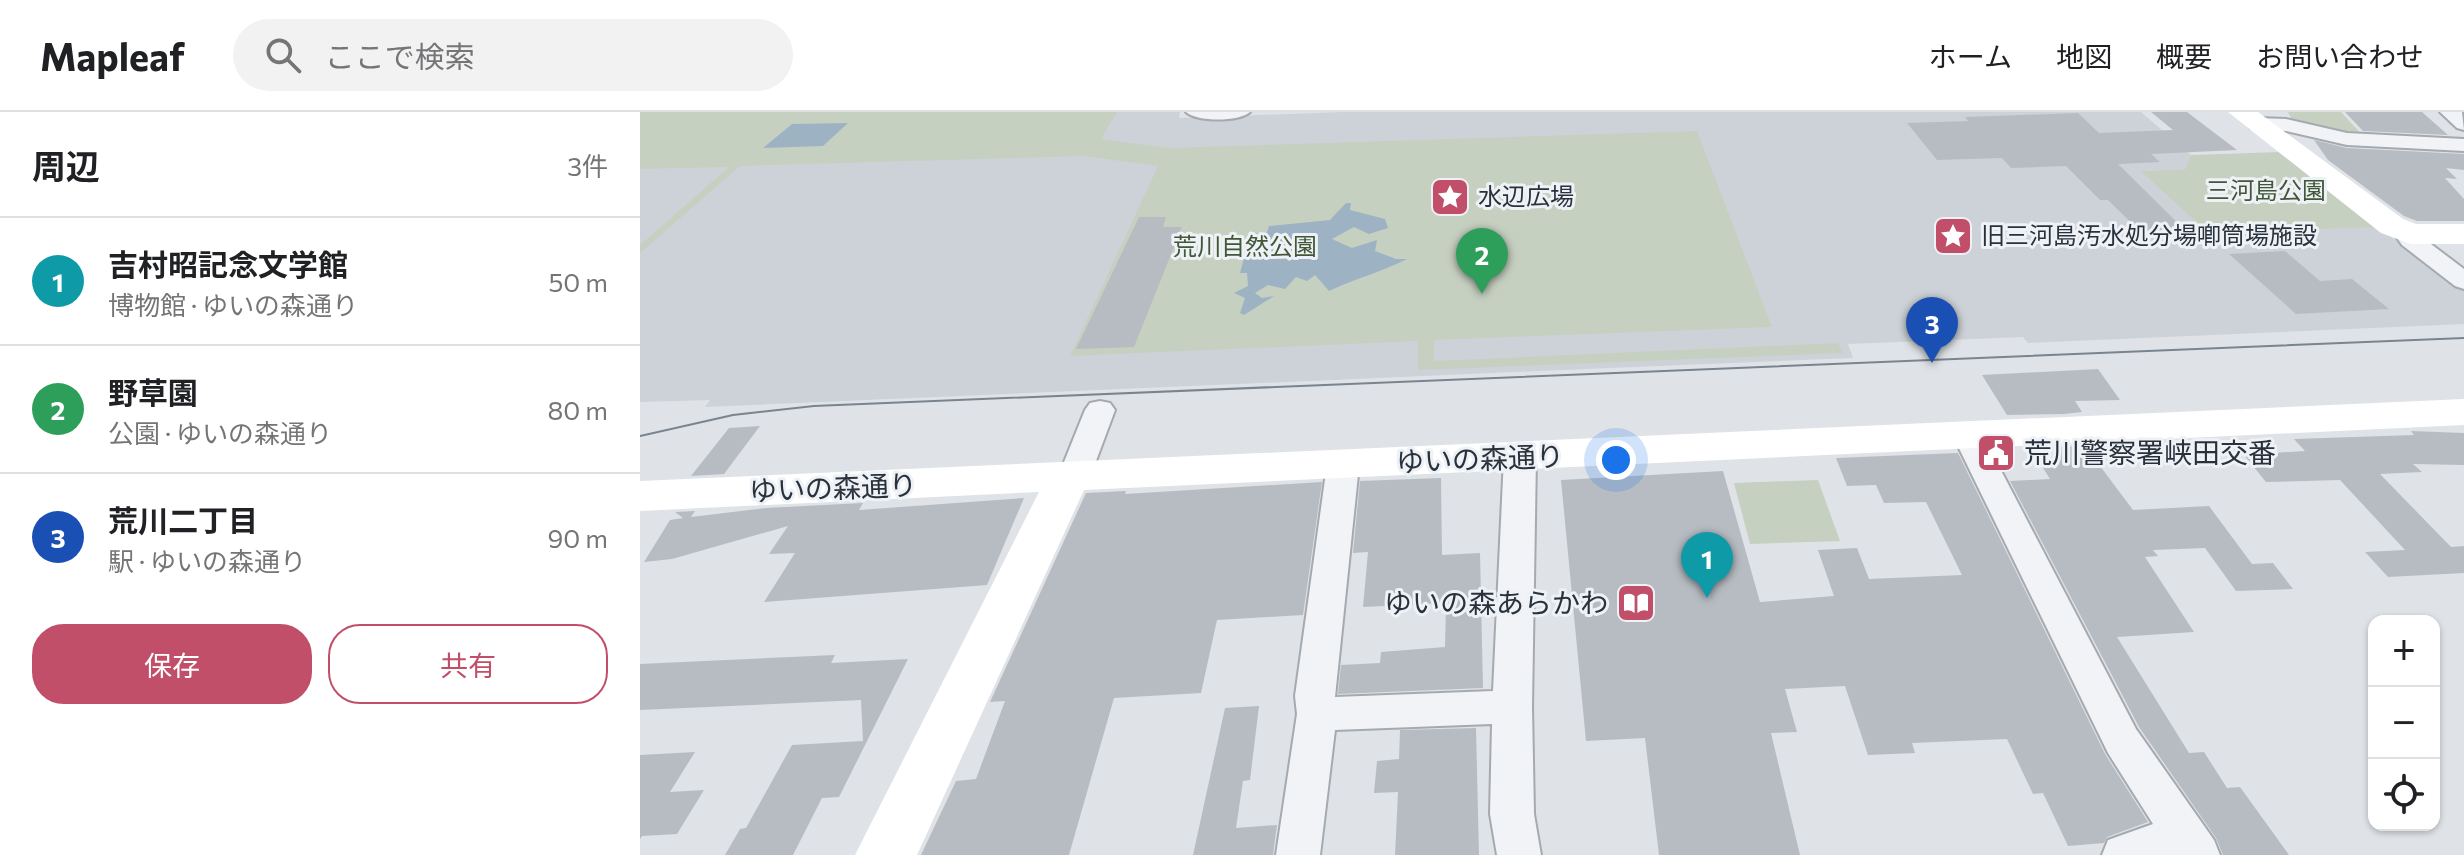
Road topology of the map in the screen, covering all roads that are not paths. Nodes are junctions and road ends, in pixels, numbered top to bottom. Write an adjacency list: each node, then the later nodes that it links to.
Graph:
1 (1196, 112): 2 (street)
2 (1240, 112)
3 (2332, 112): 7 (street)
4 (2450, 112): 6 (street)
5 (2250, 118): 7 (street); 9 (street)
6 (2464, 124)
7 (2347, 139): 8 (street)
8 (2464, 145)
9 (2405, 232): 10 (street); 11 (street)
10 (2464, 234)
11 (2464, 281)
12 (1100, 410): 17 (street)
13 (2464, 412): 14 (street, ゆいの森通り)
14 (1968, 436): 15 (street, ゆいの森通り); 21 (street)
15 (1520, 457): 16 (street, ゆいの森通り); 19 (street)
16 (1343, 465): 17 (street, ゆいの森通り); 20 (street)
17 (1071, 478): 18 (street, ゆいの森通り); 22 (street)
18 (640, 496)
19 (1512, 707): 20 (street); 24 (street)
20 (1317, 714): 23 (street)
21 (2190, 845): 25 (street)
22 (886, 855)
23 (1298, 855)
24 (1519, 855)
25 (2124, 855)

